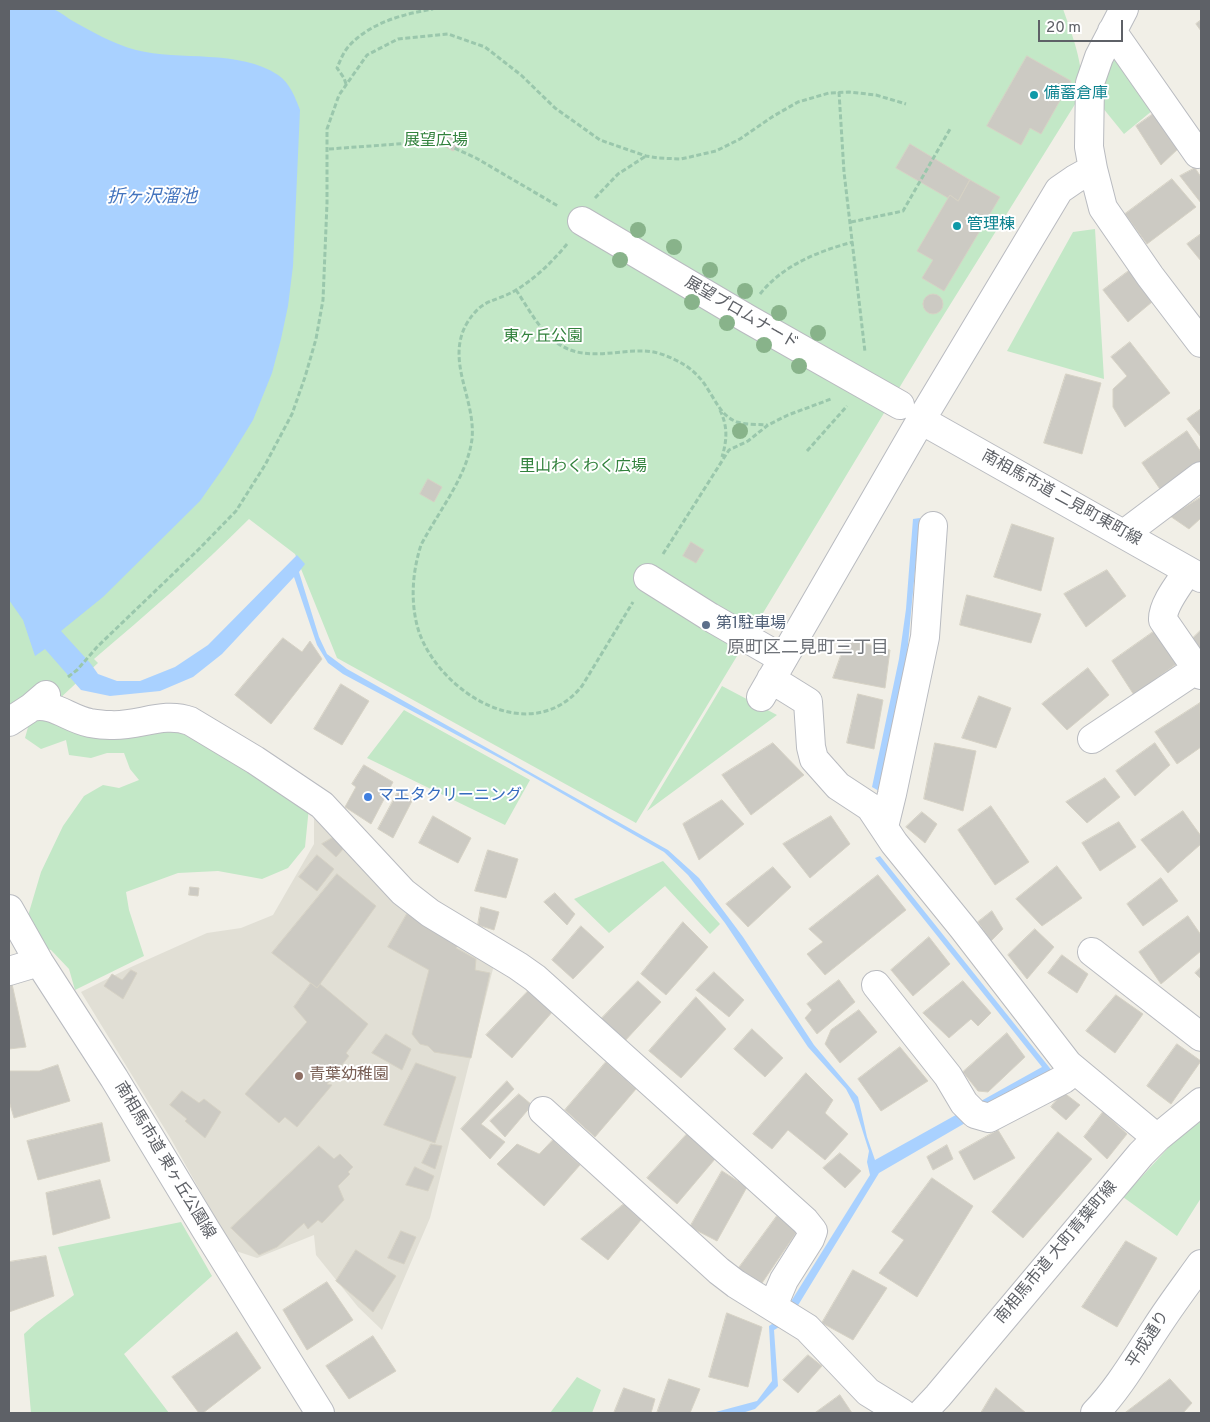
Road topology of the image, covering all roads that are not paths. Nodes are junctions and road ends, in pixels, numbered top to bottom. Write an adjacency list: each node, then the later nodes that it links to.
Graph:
1 (1118, 20): 2 (street); 3 (street)
2 (1198, 154)
3 (1093, 168): 5 (street); 6 (street)
4 (582, 221): 6 (street, 展望プロムナード)
5 (1201, 343)
6 (910, 412): 9 (street, 南相馬市道 二見町東町線); 13 (street)
7 (1201, 476): 9 (street)
8 (933, 526): 16 (street)
9 (1124, 534): 10 (street, 南相馬市道 二見町東町線)
10 (1194, 574): 12 (street)
11 (648, 578): 13 (street)
12 (1199, 672): 15 (street)
13 (771, 678): 16 (street)
14 (9, 722): 28 (street)
15 (1092, 738)
16 (884, 827): 23 (street)
17 (9, 909): 19 (street, 南相馬市道 東ヶ丘公園線)
18 (1092, 952): 22 (street)
19 (39, 962): 20 (street); 29 (street, 南相馬市道 東ヶ丘公園線)
20 (9, 971)
21 (876, 985): 23 (street)
22 (1201, 1037)
23 (1076, 1070): 26 (street)
24 (1201, 1102): 26 (street, 南相馬市道 大町青葉町線)
25 (543, 1111): 28 (street)
26 (1157, 1138): 31 (street, 南相馬市道 大町青葉町線)
27 (1197, 1279): 32 (street, 平成通り)
28 (773, 1306): 30 (street)
29 (320, 1413)
30 (902, 1413)
31 (922, 1413)
32 (1095, 1413)

